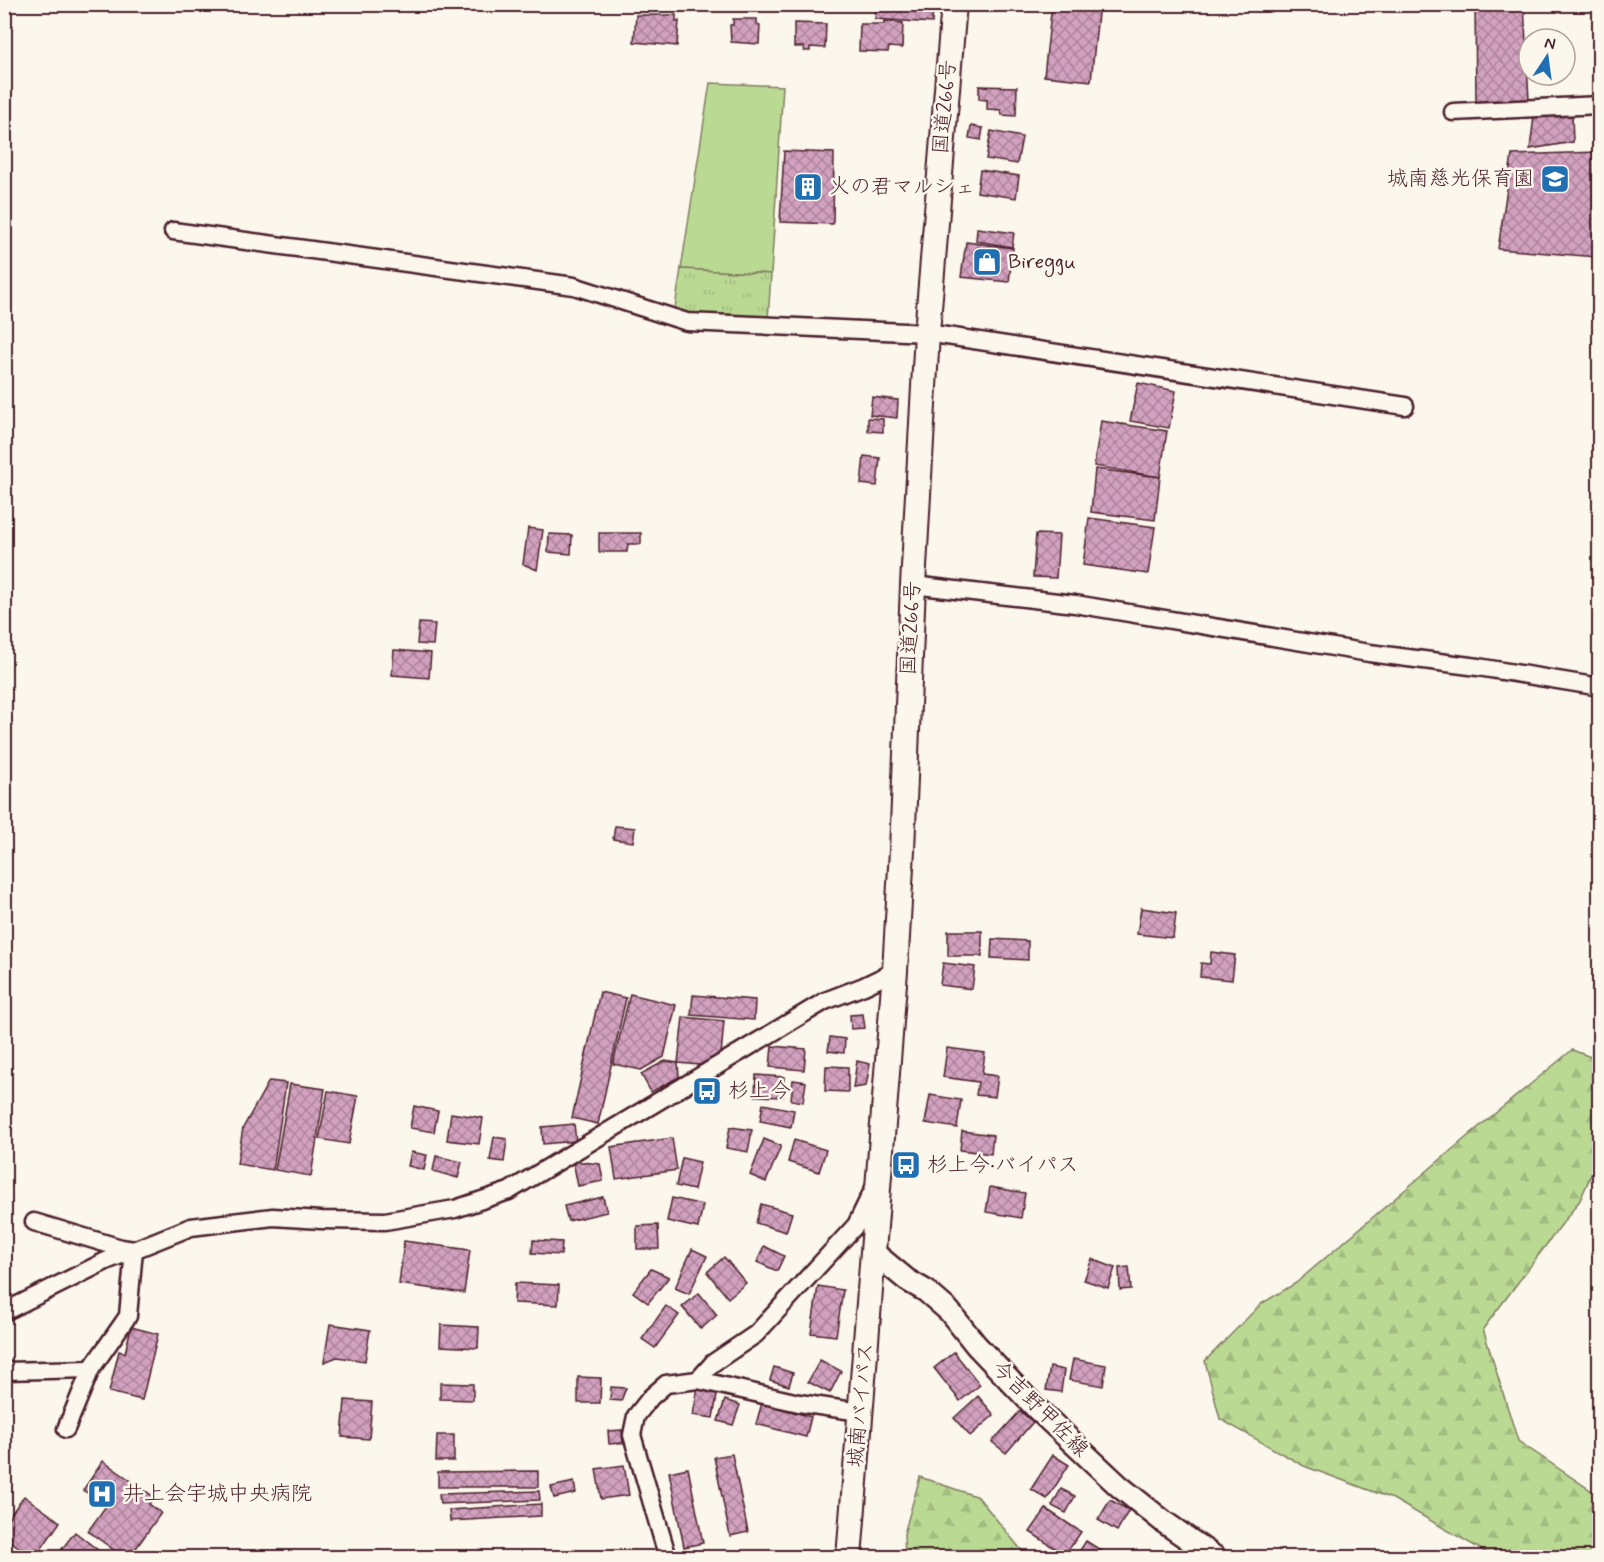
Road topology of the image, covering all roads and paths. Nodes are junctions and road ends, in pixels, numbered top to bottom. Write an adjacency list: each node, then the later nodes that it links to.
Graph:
1 (954, 4): 5 (highway, 国道266号)
2 (1599, 105): 3 (street)
3 (1453, 112)
4 (173, 231): 5 (street)
5 (927, 333): 6 (street); 7 (highway, 国道266号)
6 (1405, 406)
7 (913, 585): 8 (street); 9 (highway, 国道266号)
8 (1599, 687)
9 (895, 971): 10 (highway, 国道266号); 12 (street)
10 (879, 1177): 13 (highway, 国道266号); 17 (street)
11 (34, 1222): 12 (street)
12 (134, 1250): 14 (street); 15 (street)
13 (873, 1252): 18 (highway, 城南バイパス); 22 (main road, 今吉野甲佐線)
14 (4, 1312)
15 (91, 1369): 16 (street); 19 (street)
16 (4, 1371)
17 (698, 1380): 18 (street); 20 (street)
18 (860, 1412): 21 (highway, 城南バイパス)
19 (66, 1429)
20 (668, 1557)
21 (849, 1557)
22 (1216, 1557)

